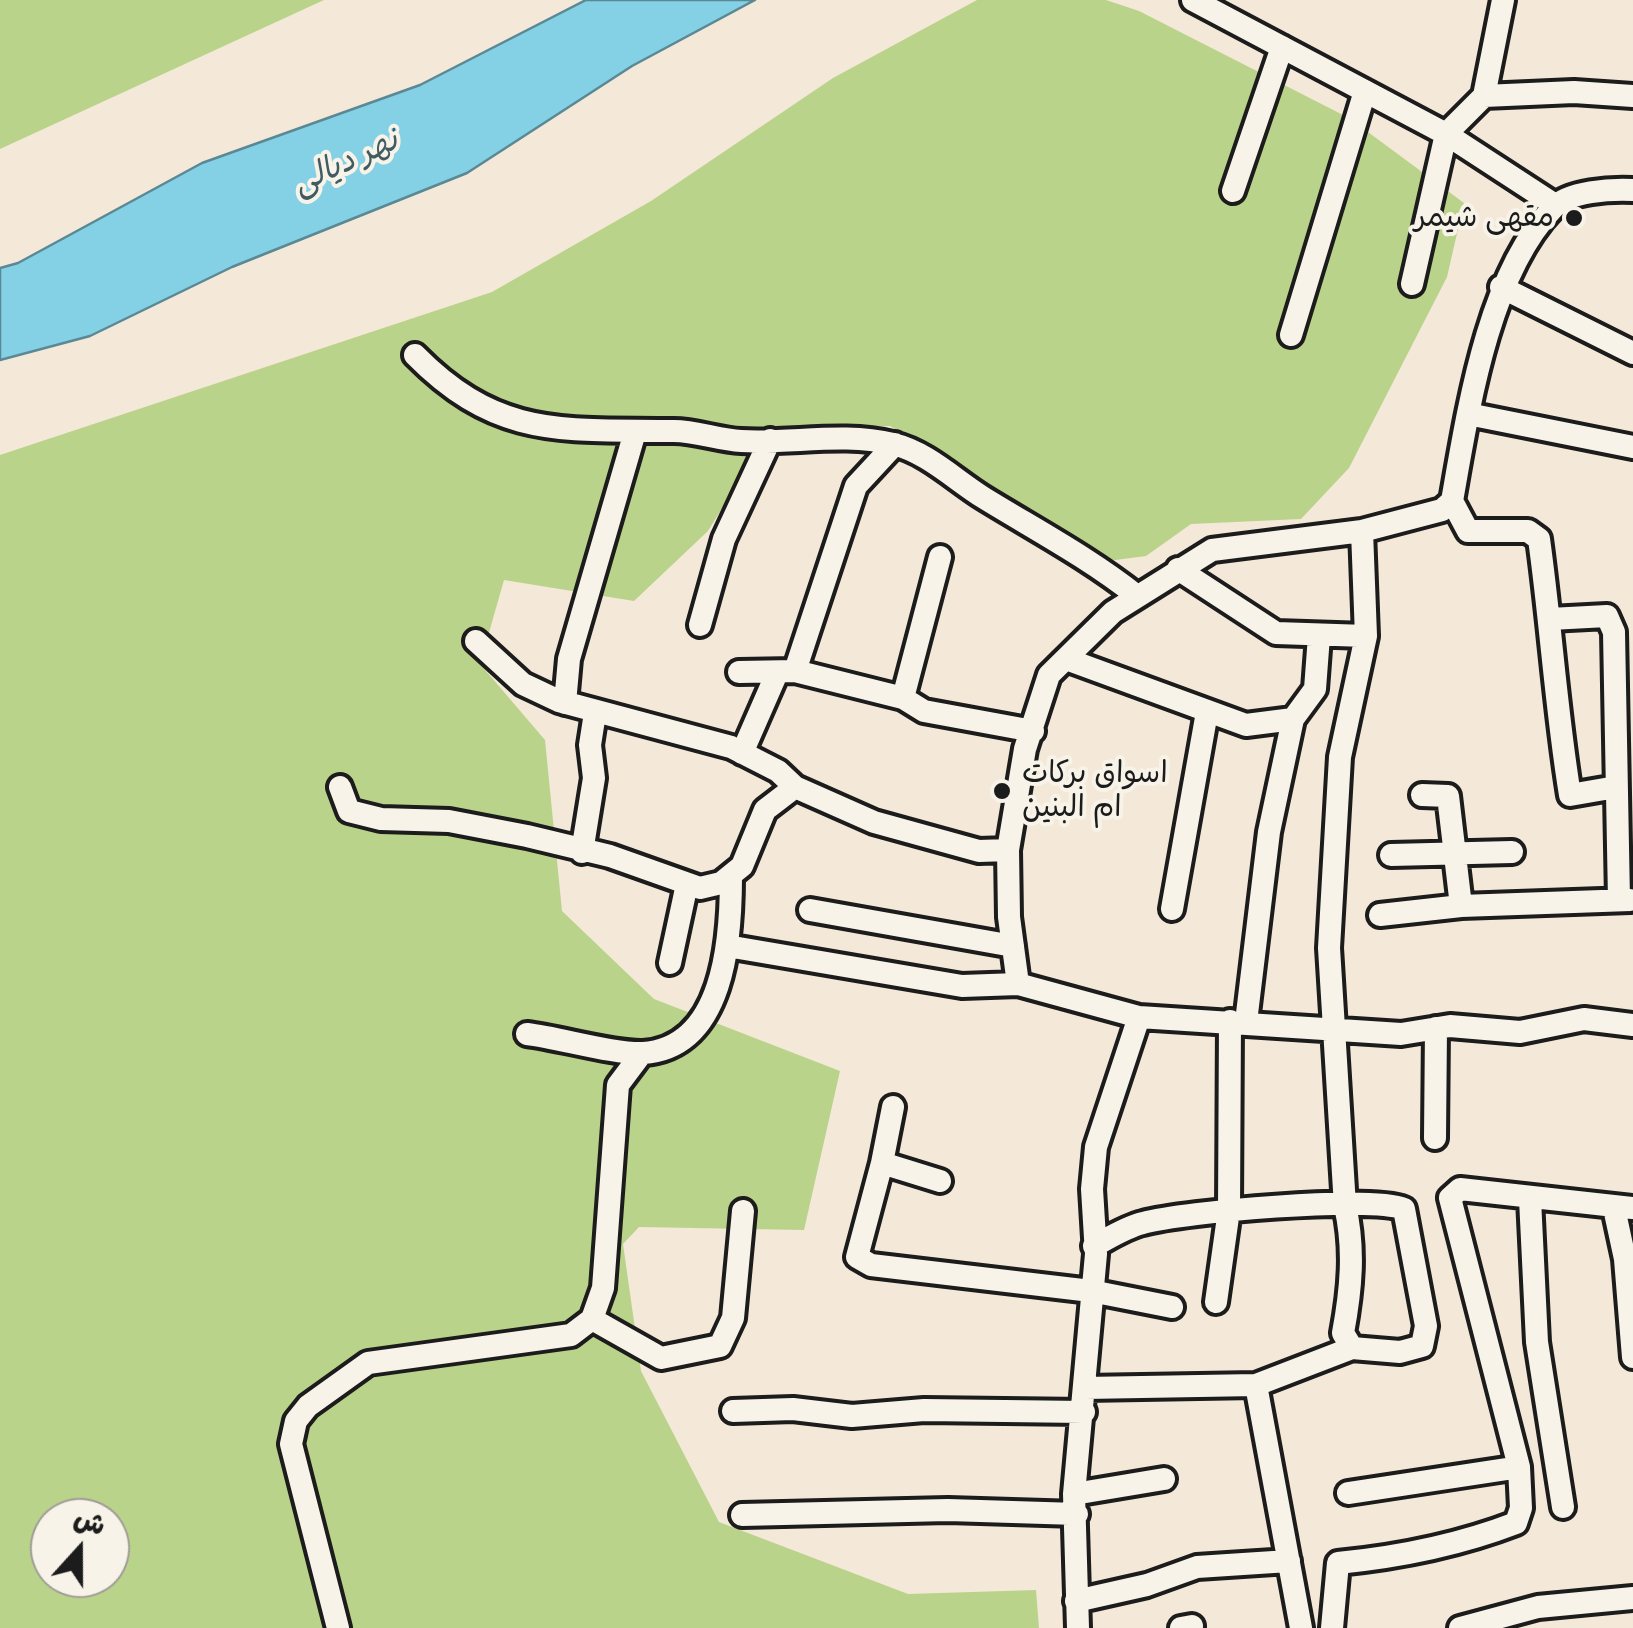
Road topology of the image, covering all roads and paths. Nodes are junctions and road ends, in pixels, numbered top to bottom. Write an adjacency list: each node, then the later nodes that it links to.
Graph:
1 (1193, 0): 3 (street)
2 (1503, 0): 5 (street)
3 (1282, 47): 4 (street); 9 (street)
4 (1364, 91): 7 (street); 13 (street)
5 (1484, 96): 6 (street); 7 (street)
6 (1633, 96)
7 (1446, 134): 10 (street); 11 (street)
8 (1633, 190): 10 (street)
9 (1232, 191)
10 (1554, 205): 12 (street)
11 (1412, 284)
12 (1501, 287): 14 (street); 16 (street)
13 (1290, 335)
14 (1633, 353)
15 (416, 355): 17 (street)
16 (1468, 414): 20 (street); 21 (street)
17 (635, 432): 18 (street); 37 (street)
18 (770, 440): 19 (street); 27 (street)
19 (895, 444): 25 (street); 33 (street)
20 (1633, 447)
21 (1452, 500): 22 (street); 26 (street)
22 (1362, 531): 24 (street); 29 (street)
23 (940, 557): 36 (street)
24 (1178, 568): 25 (street); 28 (street)
25 (1138, 596): 31 (street)
26 (1550, 619): 43 (street); 43 (street)
27 (700, 625)
28 (1319, 636): 29 (street); 34 (street)
29 (1366, 636): 35 (street)
30 (476, 641): 37 (street)
31 (1066, 659): 38 (street); 41 (street)
32 (738, 672): 33 (street)
33 (786, 672): 36 (street); 42 (street)
34 (1315, 688): 35 (street); 40 (street)
35 (1352, 692): 66 (street)
36 (903, 698): 41 (street)
37 (565, 703): 39 (street)
38 (1207, 712): 40 (street); 56 (street)
39 (595, 713): 42 (street); 49 (street)
40 (1293, 718): 64 (street)
41 (1033, 732): 47 (street)
42 (742, 753): 44 (street)
43 (1616, 786): 54 (street)
44 (795, 787): 47 (street); 52 (street)
45 (340, 788): 49 (street)
46 (1422, 796): 48 (street)
47 (1008, 850): 60 (street)
48 (1454, 850): 50 (street); 51 (street); 55 (street)
49 (582, 852): 53 (street)
50 (1512, 852)
51 (1391, 855)
52 (731, 877): 53 (street); 59 (street)
53 (687, 884): 61 (street)
54 (1626, 900): 55 (street)
55 (1461, 906): 58 (street)
56 (1172, 909)
57 (810, 910): 60 (street)
58 (1380, 915)
59 (727, 946): 62 (street); 69 (street)
60 (1013, 946): 62 (street)
61 (670, 963)
62 (1018, 984): 63 (street)
63 (1140, 1017): 64 (street); 79 (street)
64 (1238, 1021): 66 (street); 77 (street)
65 (1633, 1026): 67 (street)
66 (1334, 1028): 67 (street); 75 (street)
67 (1436, 1028): 71 (street)
68 (527, 1034): 69 (street)
69 (642, 1053): 83 (street)
70 (894, 1107): 72 (street)
71 (1436, 1138)
72 (882, 1163): 73 (street); 80 (street)
73 (940, 1181)
74 (1530, 1199): 76 (street); 90 (street); 94 (street)
75 (1344, 1206): 77 (street); 84 (street); 84 (street)
76 (1624, 1208): 85 (street)
77 (1229, 1210): 79 (street); 81 (street)
78 (743, 1211): 83 (street)
79 (1094, 1246): 80 (street)
80 (1091, 1292): 82 (street); 87 (street)
81 (1216, 1302)
82 (1172, 1307)
83 (592, 1319): 99 (street)
84 (1352, 1348): 86 (street)
85 (1633, 1358)
86 (1256, 1385): 87 (street); 96 (street)
87 (1085, 1388): 89 (street)
88 (733, 1411): 89 (street)
89 (1084, 1412): 93 (street)
90 (1519, 1467): 92 (street); 102 (street)
91 (1164, 1479): 93 (street)
92 (1348, 1493)
93 (1076, 1504): 95 (street); 98 (street)
94 (1563, 1507)
95 (742, 1515)
96 (1289, 1562): 98 (street); 101 (street)
97 (1633, 1598): 103 (street)
98 (1076, 1601): 100 (street)
99 (338, 1628)
100 (1078, 1628)
101 (1301, 1628)
102 (1332, 1628)
103 (1460, 1628)

